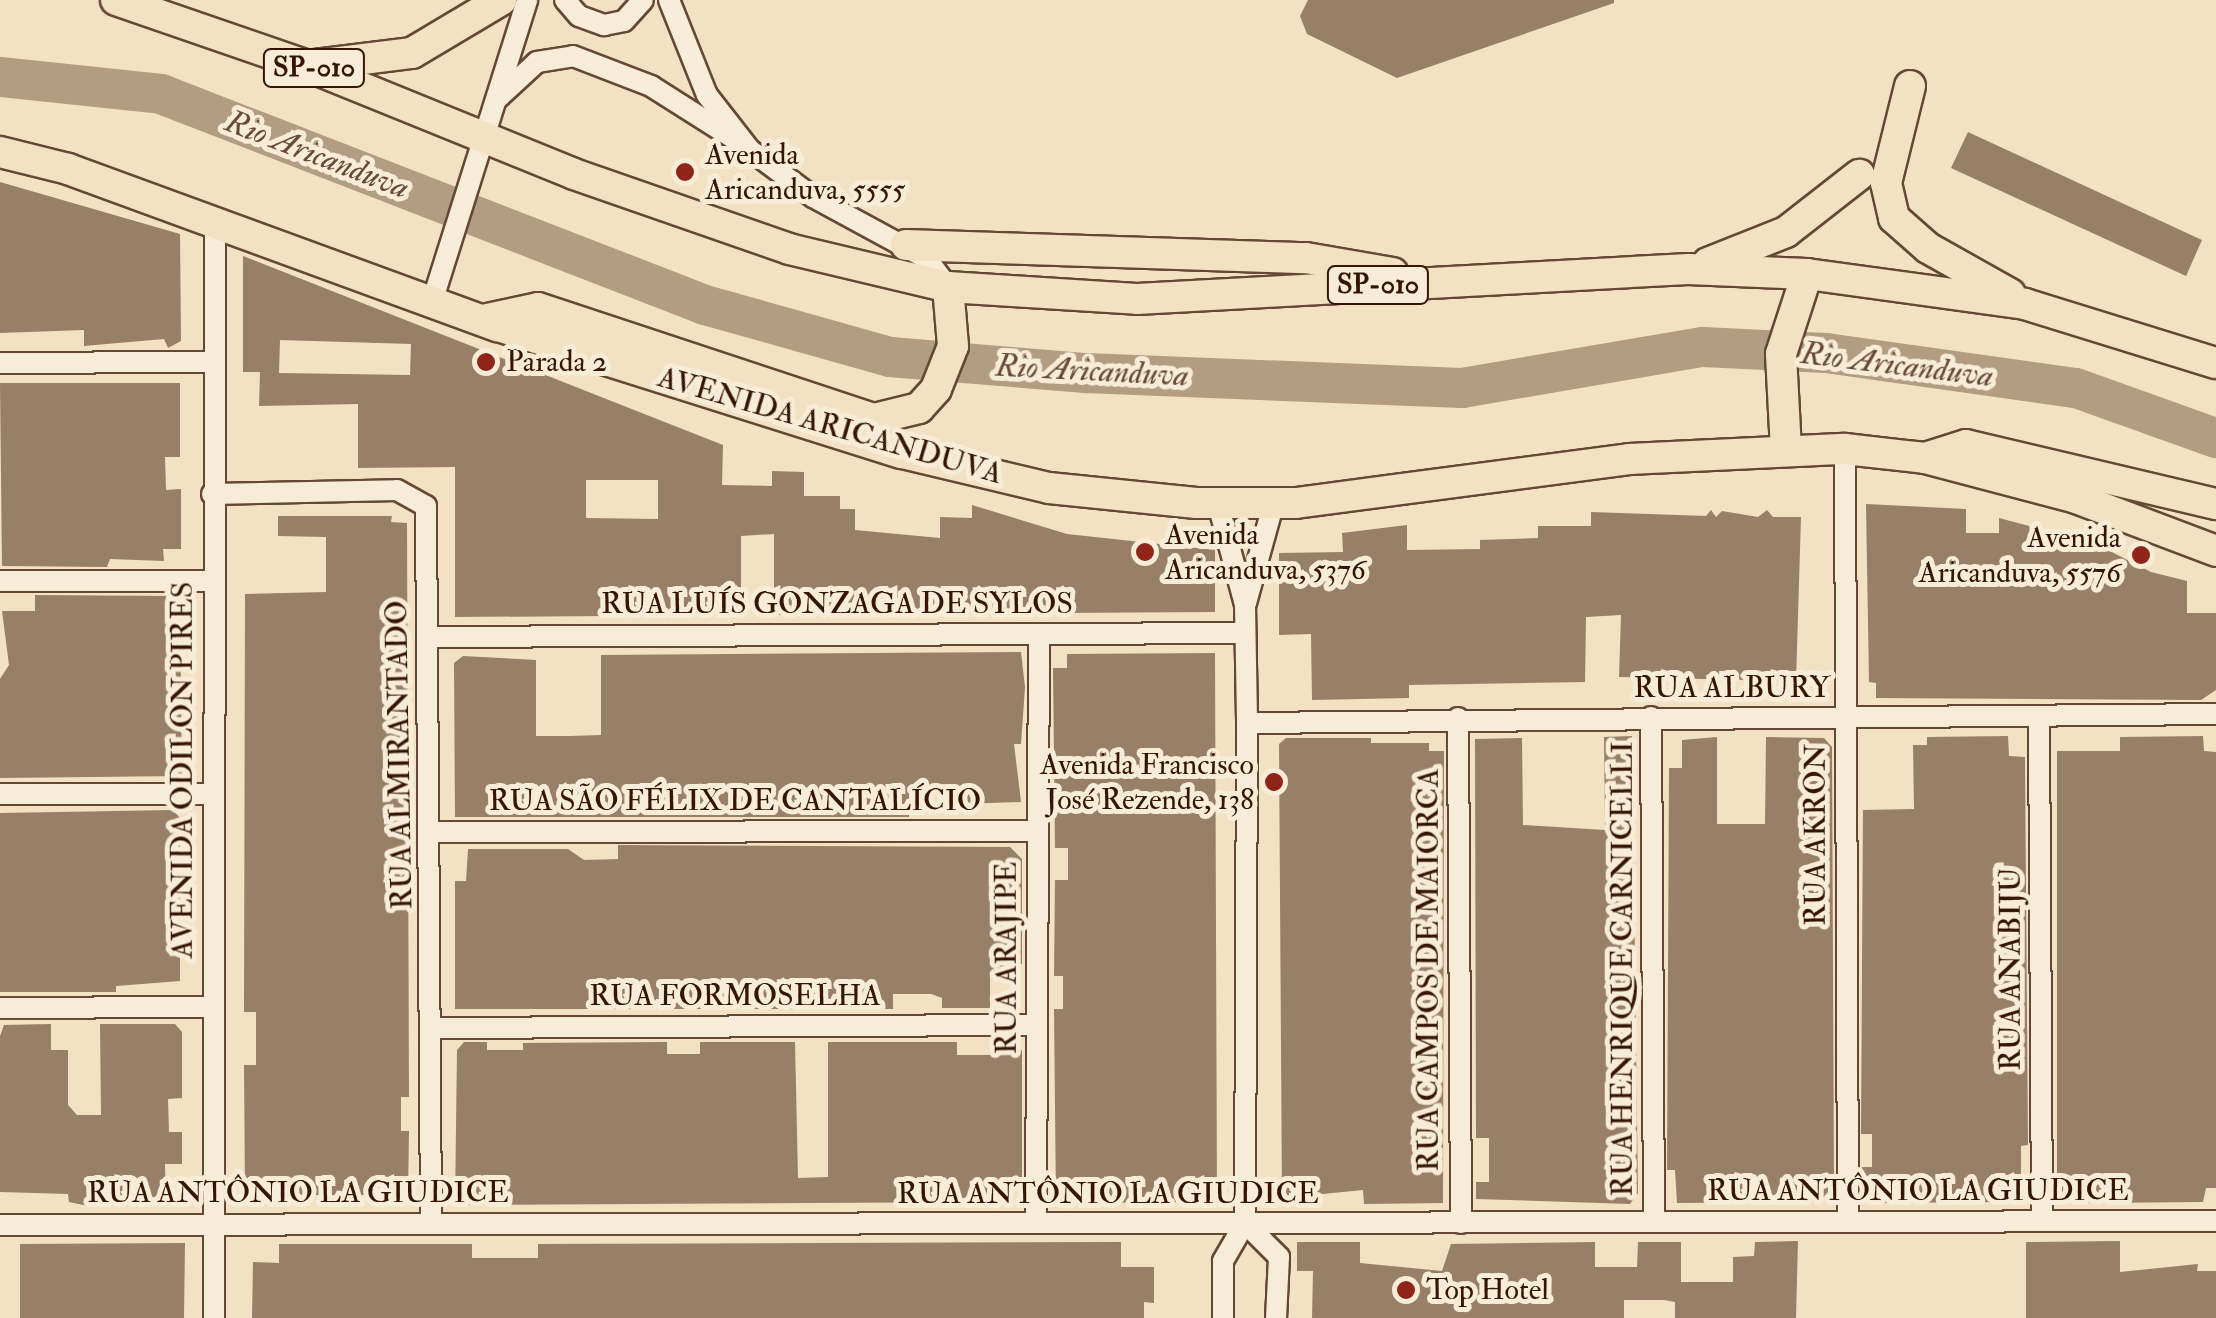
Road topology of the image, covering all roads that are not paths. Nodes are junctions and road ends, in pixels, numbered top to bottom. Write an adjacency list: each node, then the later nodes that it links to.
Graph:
1 (116, 0): 7 (highway, SP-010)
2 (500, 0): 7 (highway)
3 (527, 0): 9 (street)
4 (564, 0): 5 (street)
5 (643, 0)
6 (669, 0): 11 (street)
7 (308, 66): 10 (highway, SP-010)
8 (1910, 86): 21 (highway)
9 (490, 105): 10 (street); 11 (street)
10 (479, 148): 19 (highway, SP-010); 20 (street)
11 (750, 150): 15 (street)
12 (0, 152): 14 (highway, AVENIDA ARICANDUVA)
13 (1859, 175): 16 (highway)
14 (215, 221): 20 (highway, AVENIDA ARICANDUVA); 23 (street, AVENIDA ODILON PIRES)
15 (906, 245): 18 (highway); 19 (street)
16 (1688, 269): 17 (highway, SP-010); 18 (highway, SP-010)
17 (1808, 274): 21 (highway, SP-010); 27 (highway)
18 (1420, 282): 19 (highway, SP-010)
19 (951, 298): 22 (highway)
20 (432, 302): 22 (highway, AVENIDA ARICANDUVA)
21 (2025, 304): 24 (highway, SP-010)
22 (483, 320): 31 (highway, AVENIDA ARICANDUVA)
23 (212, 362): 25 (street); 29 (street, AVENIDA ODILON PIRES)
24 (2216, 362)
25 (0, 363)
26 (1845, 449): 27 (highway, AVENIDA ARICANDUVA); 28 (highway, AVENIDA ARICANDUVA); 43 (street, RUA AKRON)
27 (1786, 450): 30 (highway, AVENIDA ARICANDUVA)
28 (1926, 458): 32 (highway); 33 (highway, AVENIDA ARICANDUVA)
29 (212, 494): 35 (street, AVENIDA ODILON PIRES); 39 (street, RUA ALMIRANTADO)
30 (1274, 502): 31 (highway, AVENIDA ARICANDUVA); 36 (street)
31 (1218, 504): 36 (street)
32 (2216, 504)
33 (2216, 551)
34 (0, 581): 35 (street)
35 (212, 581): 47 (street, AVENIDA ODILON PIRES)
36 (1245, 605): 37 (street)
37 (1246, 633): 38 (street, RUA LUÍS GONZAGA DE SYLOS); 45 (street)
38 (1039, 634): 39 (street, RUA LUÍS GONZAGA DE SYLOS); 48 (street, RUA ARAJIPE)
39 (429, 637): 49 (street, RUA ALMIRANTADO)
40 (2216, 714): 44 (street, RUA ALBURY)
41 (1651, 717): 42 (street, RUA ALBURY); 43 (street, RUA ALBURY); 55 (street, RUA HENRIQUE CARNICELLI)
42 (1458, 718): 45 (street, RUA ALBURY); 60 (street, RUA CAMPOS DE MAIORCA)
43 (1846, 718): 44 (street, RUA ALBURY); 56 (street, RUA AKRON)
44 (2039, 718): 57 (street, RUA ANABIJU)
45 (1247, 723): 63 (street)
46 (0, 794): 47 (street)
47 (214, 794): 51 (street, AVENIDA ODILON PIRES)
48 (1038, 830): 49 (street, RUA SÃO FÉLIX DE CANTALÍCIO); 52 (street, RUA ARAJIPE)
49 (431, 832): 53 (street, RUA ALMIRANTADO)
50 (0, 1008): 51 (street)
51 (213, 1008): 62 (street, AVENIDA ODILON PIRES)
52 (1037, 1025): 53 (street, RUA FORMOSELHA); 59 (street, RUA ARAJIPE)
53 (434, 1028): 58 (street, RUA ALMIRANTADO)
54 (2216, 1220): 57 (street, RUA ANTÔNIO LA GIUDICE)
55 (1654, 1221): 56 (street, RUA ANTÔNIO LA GIUDICE); 60 (street, RUA ANTÔNIO LA GIUDICE)
56 (1848, 1221): 57 (street, RUA ANTÔNIO LA GIUDICE)
57 (2042, 1221)
58 (431, 1222): 59 (street, RUA ANTÔNIO LA GIUDICE); 62 (street, RUA ANTÔNIO LA GIUDICE)
59 (1036, 1222): 63 (street, RUA ANTÔNIO LA GIUDICE)
60 (1461, 1223): 63 (street, RUA ANTÔNIO LA GIUDICE)
61 (0, 1224): 62 (street, RUA ANTÔNIO LA GIUDICE)
62 (213, 1224): 64 (street, AVENIDA ODILON PIRES)
63 (1246, 1224): 65 (street); 66 (street)
64 (214, 1318)
65 (1223, 1318)
66 (1276, 1318)

